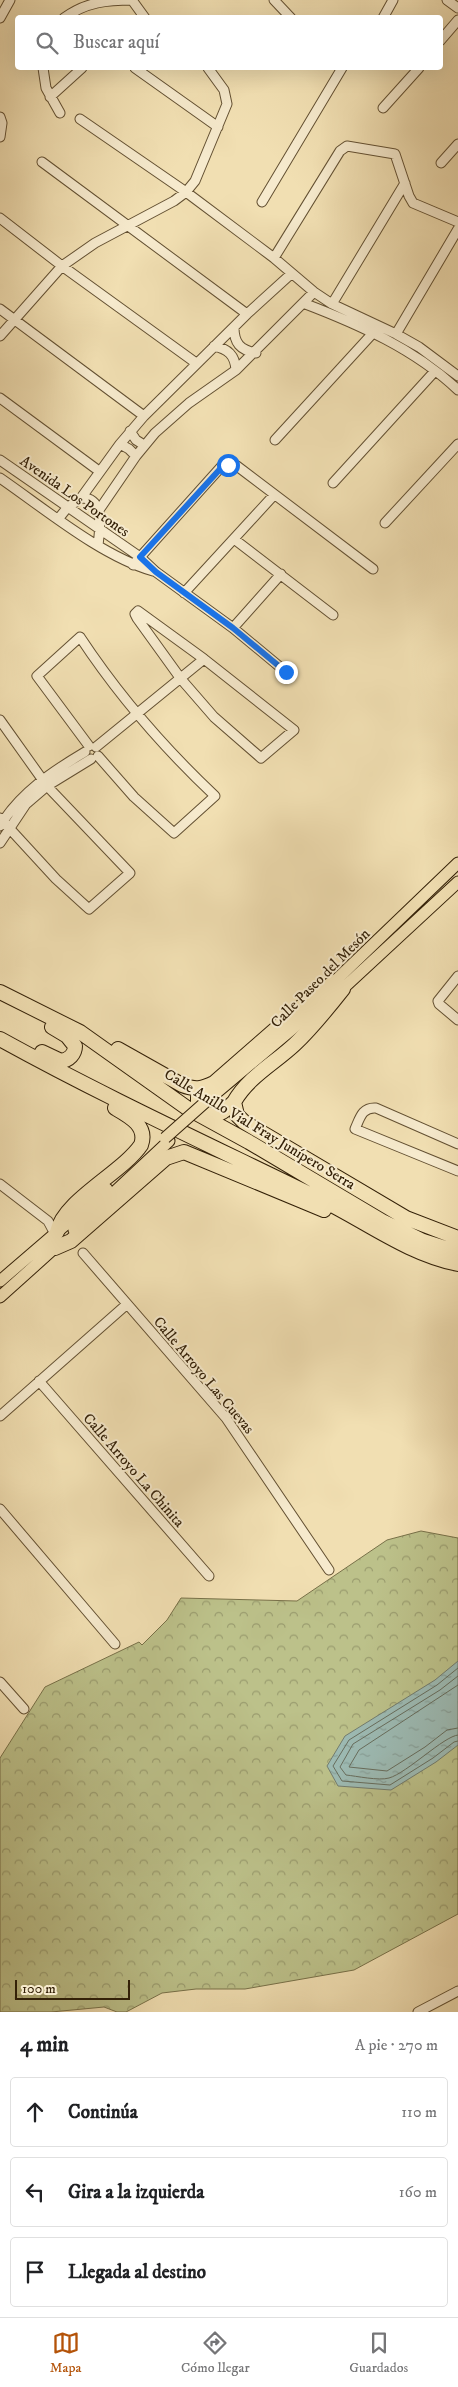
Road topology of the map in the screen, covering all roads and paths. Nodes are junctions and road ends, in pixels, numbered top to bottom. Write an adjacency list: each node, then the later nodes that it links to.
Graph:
1 (10, 0): 11 (street)
2 (132, 0): 7 (street); 8 (street)
3 (274, 0): 9 (street)
4 (393, 0): 10 (street)
5 (447, 0): 6 (street)
6 (458, 8)
7 (68, 15)
8 (140, 15)
9 (288, 15)
10 (385, 15)
11 (0, 18)
12 (458, 20): 13 (street)
13 (443, 38)
14 (43, 70): 20 (street)
15 (80, 70): 20 (street)
16 (138, 70): 25 (street)
17 (209, 70): 25 (street)
18 (341, 70): 32 (street)
19 (416, 70): 21 (street)
20 (50, 97): 22 (street)
21 (383, 108)
22 (60, 113)
23 (0, 117): 26 (street)
24 (80, 118): 31 (street)
25 (218, 127): 31 (street)
26 (0, 137)
27 (458, 144): 29 (street)
28 (42, 162): 35 (street)
29 (441, 163)
30 (405, 183): 34 (street); 37 (street); 42 (street)
31 (186, 192): 35 (street); 37 (street)
32 (262, 202)
33 (0, 218): 38 (street)
34 (458, 222)
35 (128, 225): 38 (street); 44 (street)
36 (458, 229): 48 (street)
37 (274, 258): 39 (street)
38 (62, 266): 45 (street); 54 (street)
39 (291, 274): 40 (street); 44 (street)
40 (314, 292): 41 (street); 42 (street)
41 (303, 304): 47 (street); 52 (street)
42 (332, 304): 48 (street)
43 (0, 309): 45 (street)
44 (247, 314): 46 (street)
45 (15, 320): 49 (street); 60 (street)
46 (234, 327): 50 (street); 52 (street)
47 (372, 333): 53 (street); 62 (street)
48 (396, 334): 51 (street)
49 (0, 336)
50 (214, 346): 54 (street); 55 (street)
51 (419, 347): 53 (street); 57 (street)
52 (256, 352): 55 (street)
53 (413, 356): 56 (street)
54 (196, 364): 60 (street)
55 (236, 370): 65 (street)
56 (435, 371): 58 (street); 70 (street)
57 (457, 373)
58 (458, 390)
59 (0, 398): 68 (street)
60 (144, 416): 61 (street)
61 (130, 431): 63 (street); 65 (street)
62 (276, 440)
63 (120, 444): 66 (street); 68 (street)
64 (458, 444): 76 (street)
65 (144, 445): 66 (street)
66 (136, 456): 74 (street)
67 (0, 460): 73 (street, Avenida Los Portones)
68 (99, 471): 72 (street)
69 (0, 478): 75 (street, Avenida Los Portones)
70 (333, 483)
71 (274, 495): 78 (street); 80 (street); 82 (street)
72 (81, 498): 73 (street); 74 (street)
73 (67, 508): 75 (street); 77 (street, Avenida Los Portones)
74 (99, 510): 77 (street)
75 (59, 518): 79 (street, Avenida Los Portones)
76 (385, 523)
77 (100, 530): 79 (street); 80 (street, Avenida Los Portones)
78 (234, 539): 84 (street); 85 (street)
79 (98, 545): 81 (street, Avenida Los Portones)
80 (140, 557): 81 (street); 83 (street, Avenida Los Portones)
81 (133, 565): 83 (street, Avenida Los Portones)
82 (373, 569)
83 (156, 572): 85 (street)
84 (281, 574): 86 (street); 87 (street)
85 (184, 593): 87 (street)
86 (333, 615)
87 (233, 628): 89 (street)
88 (204, 659): 90 (street); 90 (street); 90 (street)
89 (286, 672)
90 (181, 679): 91 (street)
91 (136, 715): 93 (street); 93 (street); 93 (street)
92 (0, 720): 94 (street)
93 (92, 752): 94 (street)
94 (45, 783): 95 (street); 96 (street); 96 (street)
95 (1, 822): 96 (street)
96 (9, 829): 97 (street)
97 (0, 843)
98 (458, 863): 101 (main road, Calle Paseo del Mesón)
99 (458, 882): 101 (main road, Calle Paseo del Mesón)
100 (458, 976): 104 (street)
101 (339, 985): 109 (highway); 110 (highway)
102 (0, 992): 103 (highway, Calle Anillo Vial Fray Junípero Serra)
103 (15, 1001): 105 (highway); 106 (highway, Calle Anillo Vial Fray Junípero Serra)
104 (458, 1020)
105 (0, 1029)
106 (80, 1032): 109 (highway); 111 (highway, Calle Anillo Vial Fray Junípero Serra)
107 (0, 1039): 108 (highway, Calle Anillo Vial Fray Junípero Serra)
108 (68, 1077): 116 (highway, Calle Anillo Vial Fray Junípero Serra); 117 (highway)
109 (209, 1096): 110 (highway); 117 (main road)
110 (234, 1102): 114 (highway)
111 (250, 1142): 114 (highway); 119 (highway, Calle Anillo Vial Fray Junípero Serra)
112 (458, 1144): 113 (street)
113 (458, 1172)
114 (330, 1173): 118 (highway)
115 (0, 1184): 117 (street)
116 (383, 1233): 117 (highway); 121 (highway, Calle Anillo Vial Fray Junípero Serra)
117 (60, 1235): 122 (main road); 123 (main road)
118 (458, 1238)
119 (458, 1252)
120 (84, 1253): 124 (street, Calle Arroyo Las Cuevas)
121 (458, 1266)
122 (0, 1281)
123 (0, 1297)
124 (127, 1304): 125 (street); 128 (street, Calle Arroyo Las Cuevas)
125 (39, 1381): 126 (street); 129 (street, Calle Arroyo La Chinita)
126 (0, 1416)
127 (0, 1509): 130 (street)
128 (329, 1570)
129 (209, 1576)
130 (115, 1644)
131 (0, 1682): 132 (street)
132 (24, 1709)
133 (458, 1991): 134 (street)
134 (418, 2012)

